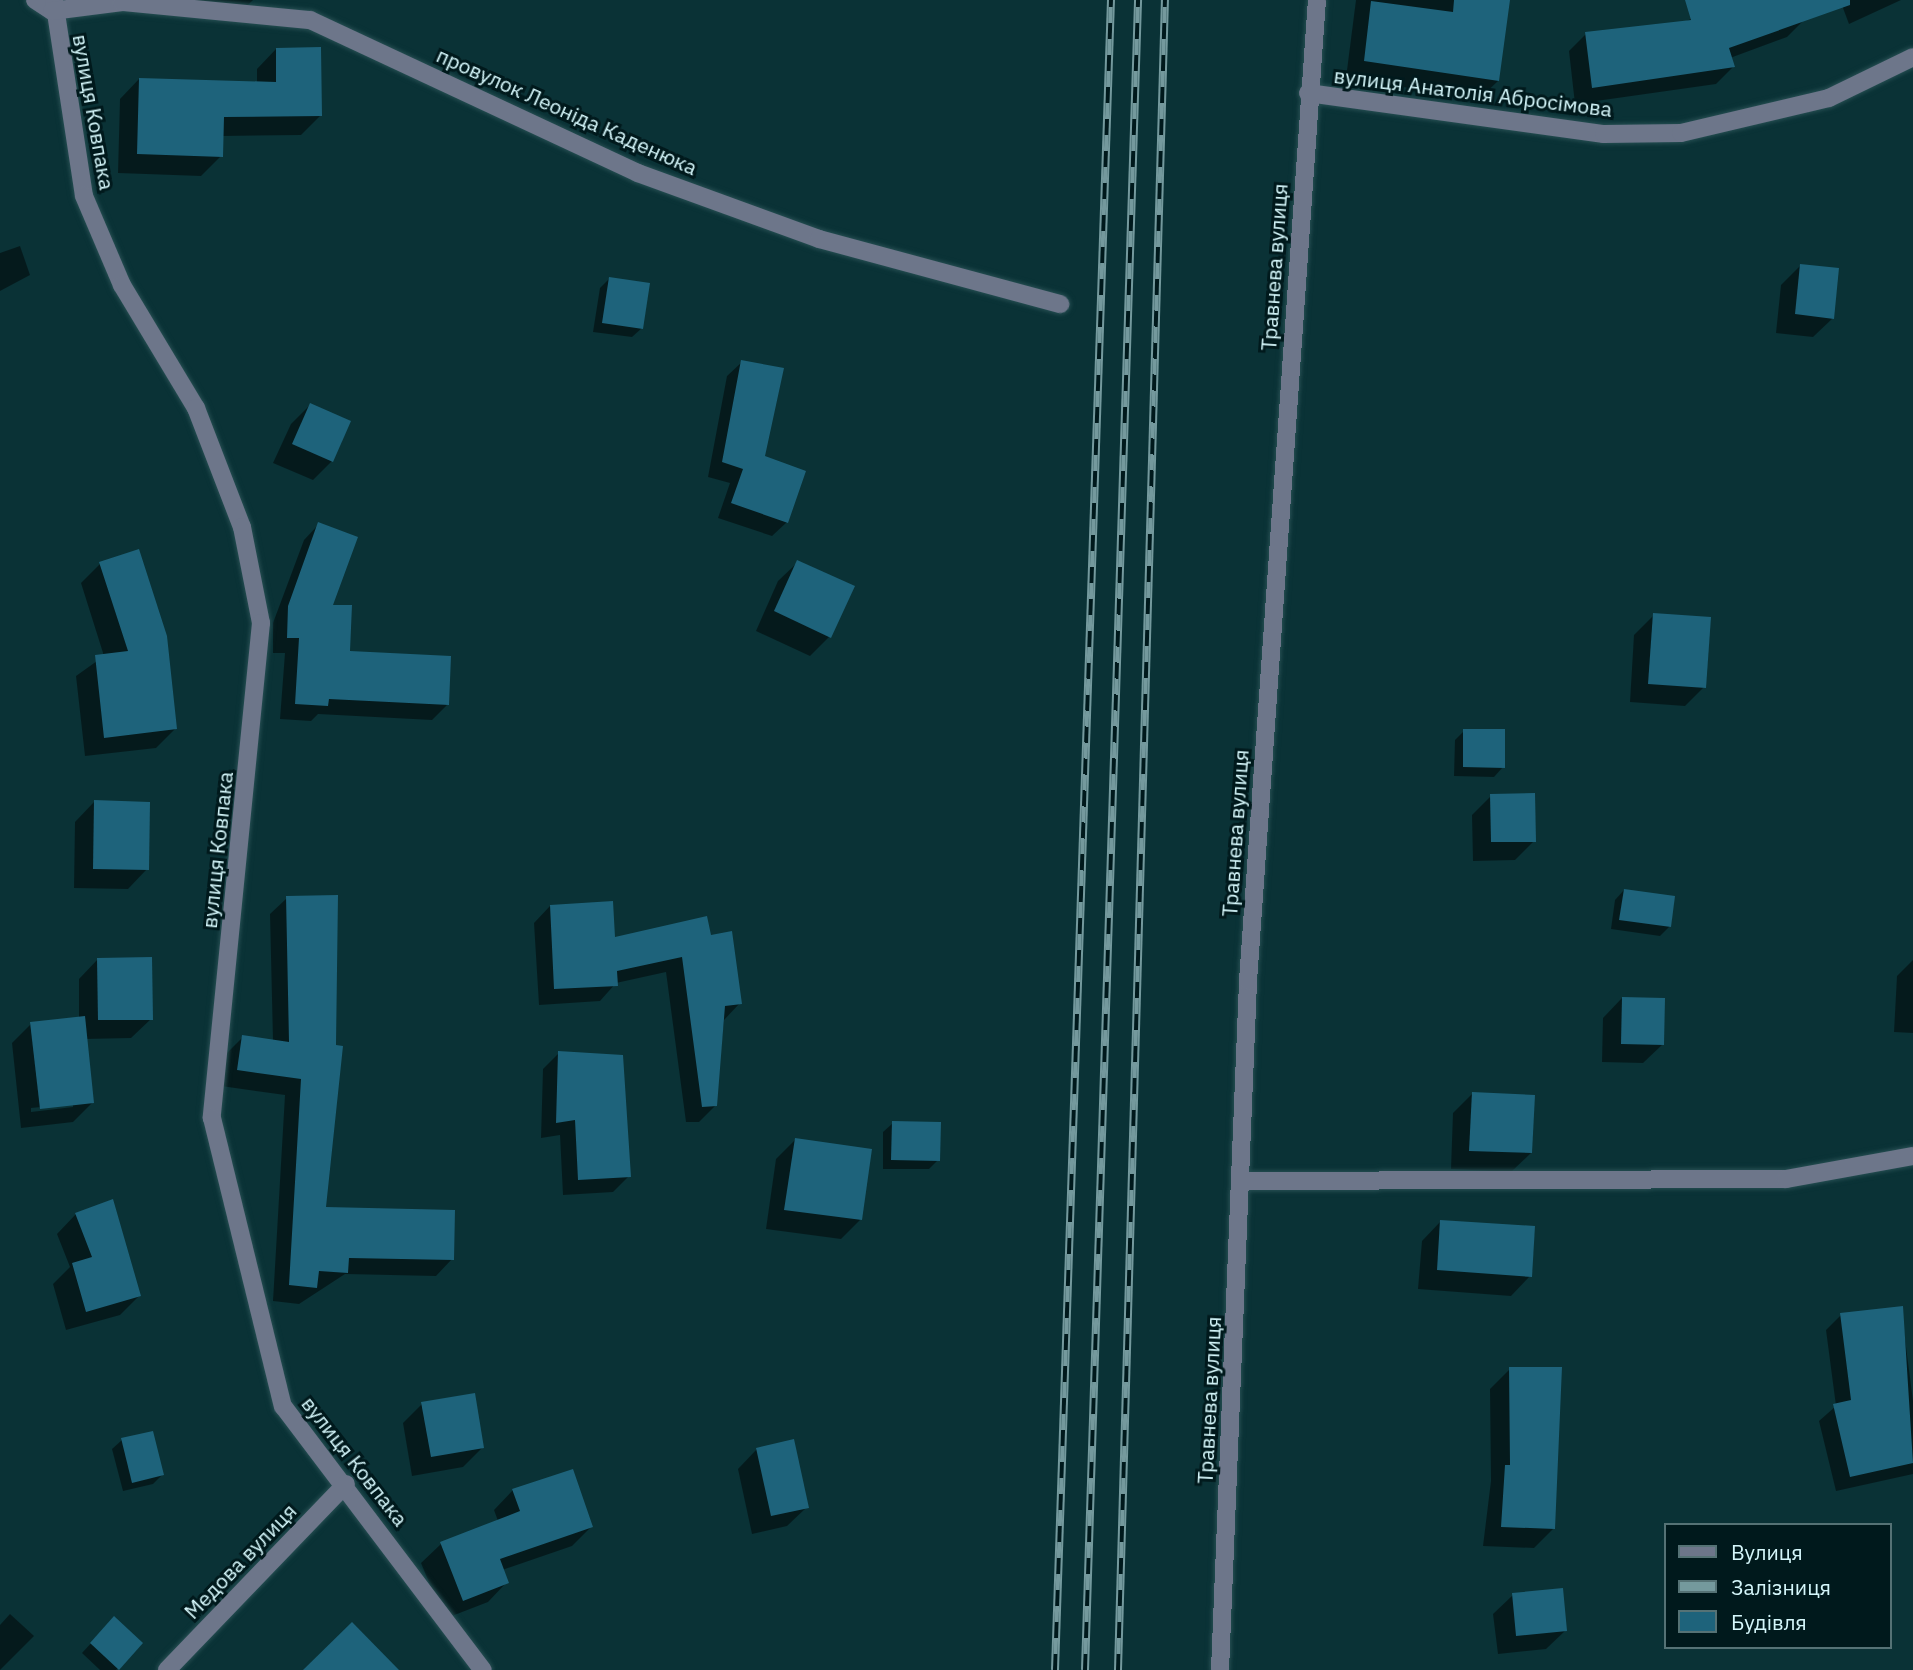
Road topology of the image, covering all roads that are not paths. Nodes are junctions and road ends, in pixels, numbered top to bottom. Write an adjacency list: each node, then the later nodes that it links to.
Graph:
1 (36, 0): 3 (street)
2 (1317, 0): 5 (street, Травнева вулиця)
3 (53, 5): 6 (street, провулок Леоніда Каденюка); 9 (street, вулиця Ковпака)
4 (1913, 57): 5 (street, вулиця Анатолія Абросімова)
5 (1308, 93): 8 (street, Травнева вулиця)
6 (1060, 303)
7 (1913, 1156): 8 (street)
8 (1243, 1181): 12 (street, Травнева вулиця)
9 (346, 1483): 10 (street, Медова вулиця); 11 (street, вулиця Ковпака)
10 (167, 1670)
11 (483, 1670)
12 (1220, 1670)

